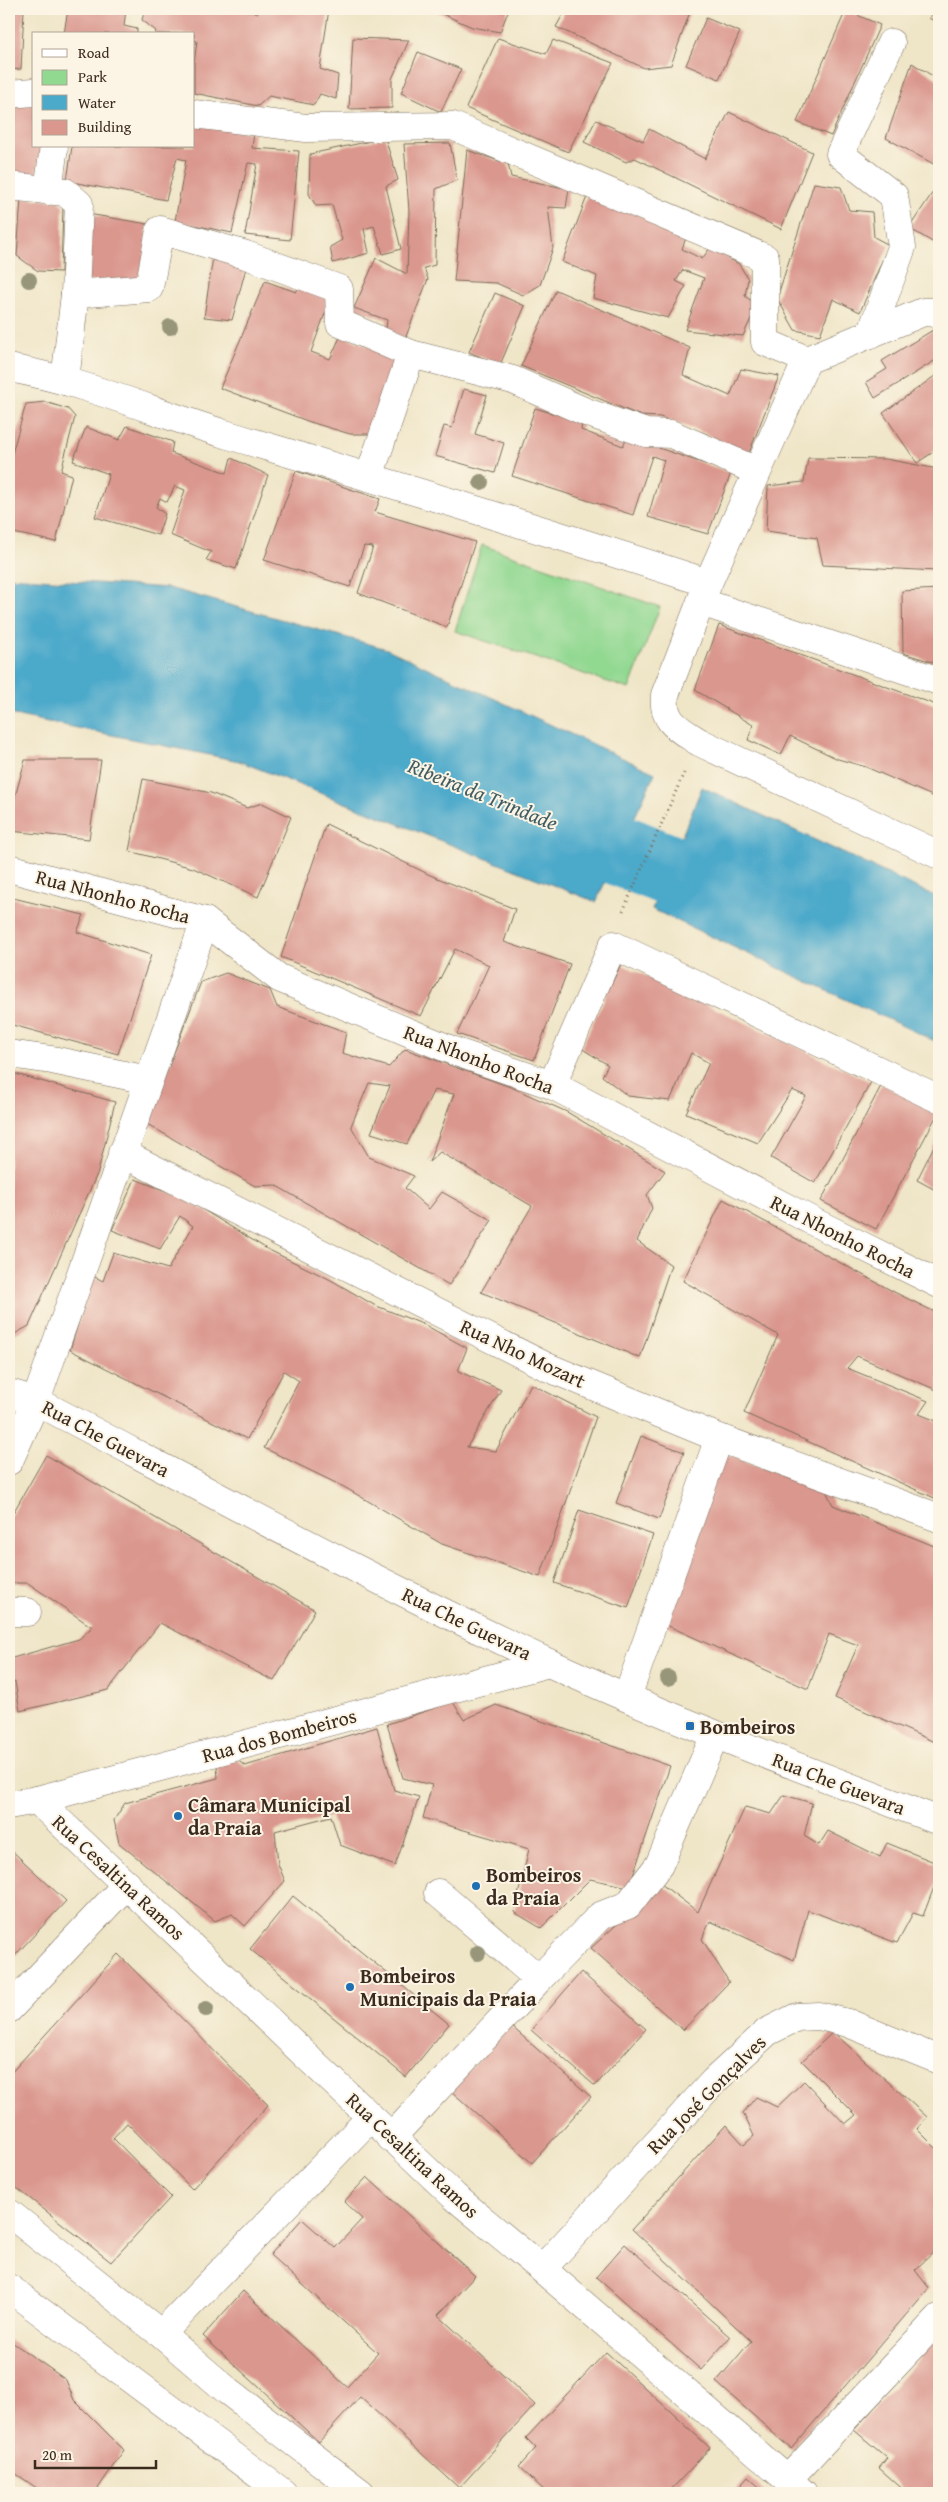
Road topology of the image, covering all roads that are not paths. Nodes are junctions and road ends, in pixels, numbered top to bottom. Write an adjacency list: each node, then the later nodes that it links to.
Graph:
1 (891, 43): 10 (street)
2 (32, 92): 3 (street)
3 (9, 94)
4 (195, 114): 12 (street)
5 (54, 148): 7 (street)
6 (9, 186): 7 (street)
7 (48, 191): 8 (street)
8 (75, 294): 11 (street); 14 (street)
9 (938, 313): 10 (street)
10 (871, 334): 12 (street)
11 (411, 354): 15 (street); 16 (street)
12 (807, 360): 15 (street)
13 (9, 368): 14 (street)
14 (66, 381): 16 (street)
15 (757, 472): 17 (street)
16 (369, 477): 17 (street)
17 (704, 592): 18 (street); 19 (street)
18 (939, 681)
19 (939, 855)
20 (9, 868): 21 (street, Rua Nhonho Rocha)
21 (205, 921): 23 (street); 24 (street, Rua Nhonho Rocha)
22 (9, 1054): 23 (street)
23 (148, 1080): 26 (street)
24 (552, 1085): 25 (street); 27 (street, Rua Nhonho Rocha)
25 (939, 1099)
26 (122, 1153): 29 (street); 30 (street, Rua Nho Mozart)
27 (939, 1284)
28 (9, 1393): 29 (street, Rua Che Guevara)
29 (36, 1401): 31 (street); 33 (street, Rua Che Guevara)
30 (719, 1438): 32 (street, Rua Nho Mozart); 34 (street)
31 (9, 1461)
32 (939, 1518)
33 (549, 1663): 34 (street, Rua Che Guevara); 36 (street, Rua dos Bombeiros)
34 (626, 1697): 35 (street, Rua Che Guevara)
35 (715, 1735): 38 (street, Rua Che Guevara); 41 (street)
36 (38, 1800): 37 (street, Rua dos Bombeiros); 39 (street, Rua Cesaltina Ramos)
37 (9, 1804)
38 (939, 1822)
39 (127, 1884): 42 (street); 44 (street, Rua Cesaltina Ramos)
40 (438, 1893): 41 (street)
41 (539, 1979): 45 (street)
42 (9, 2008)
43 (939, 2060): 47 (street, Rua José Gonçalves)
44 (370, 2118): 45 (street, Rua Cesaltina Ramos); 50 (street)
45 (391, 2138): 47 (street, Rua Cesaltina Ramos)
46 (9, 2213): 50 (street)
47 (542, 2269): 51 (street, Rua Cesaltina Ramos)
48 (9, 2288): 52 (street)
49 (939, 2318): 51 (street)
50 (161, 2334): 53 (street)
51 (796, 2486)
52 (283, 2493)
53 (361, 2493)

